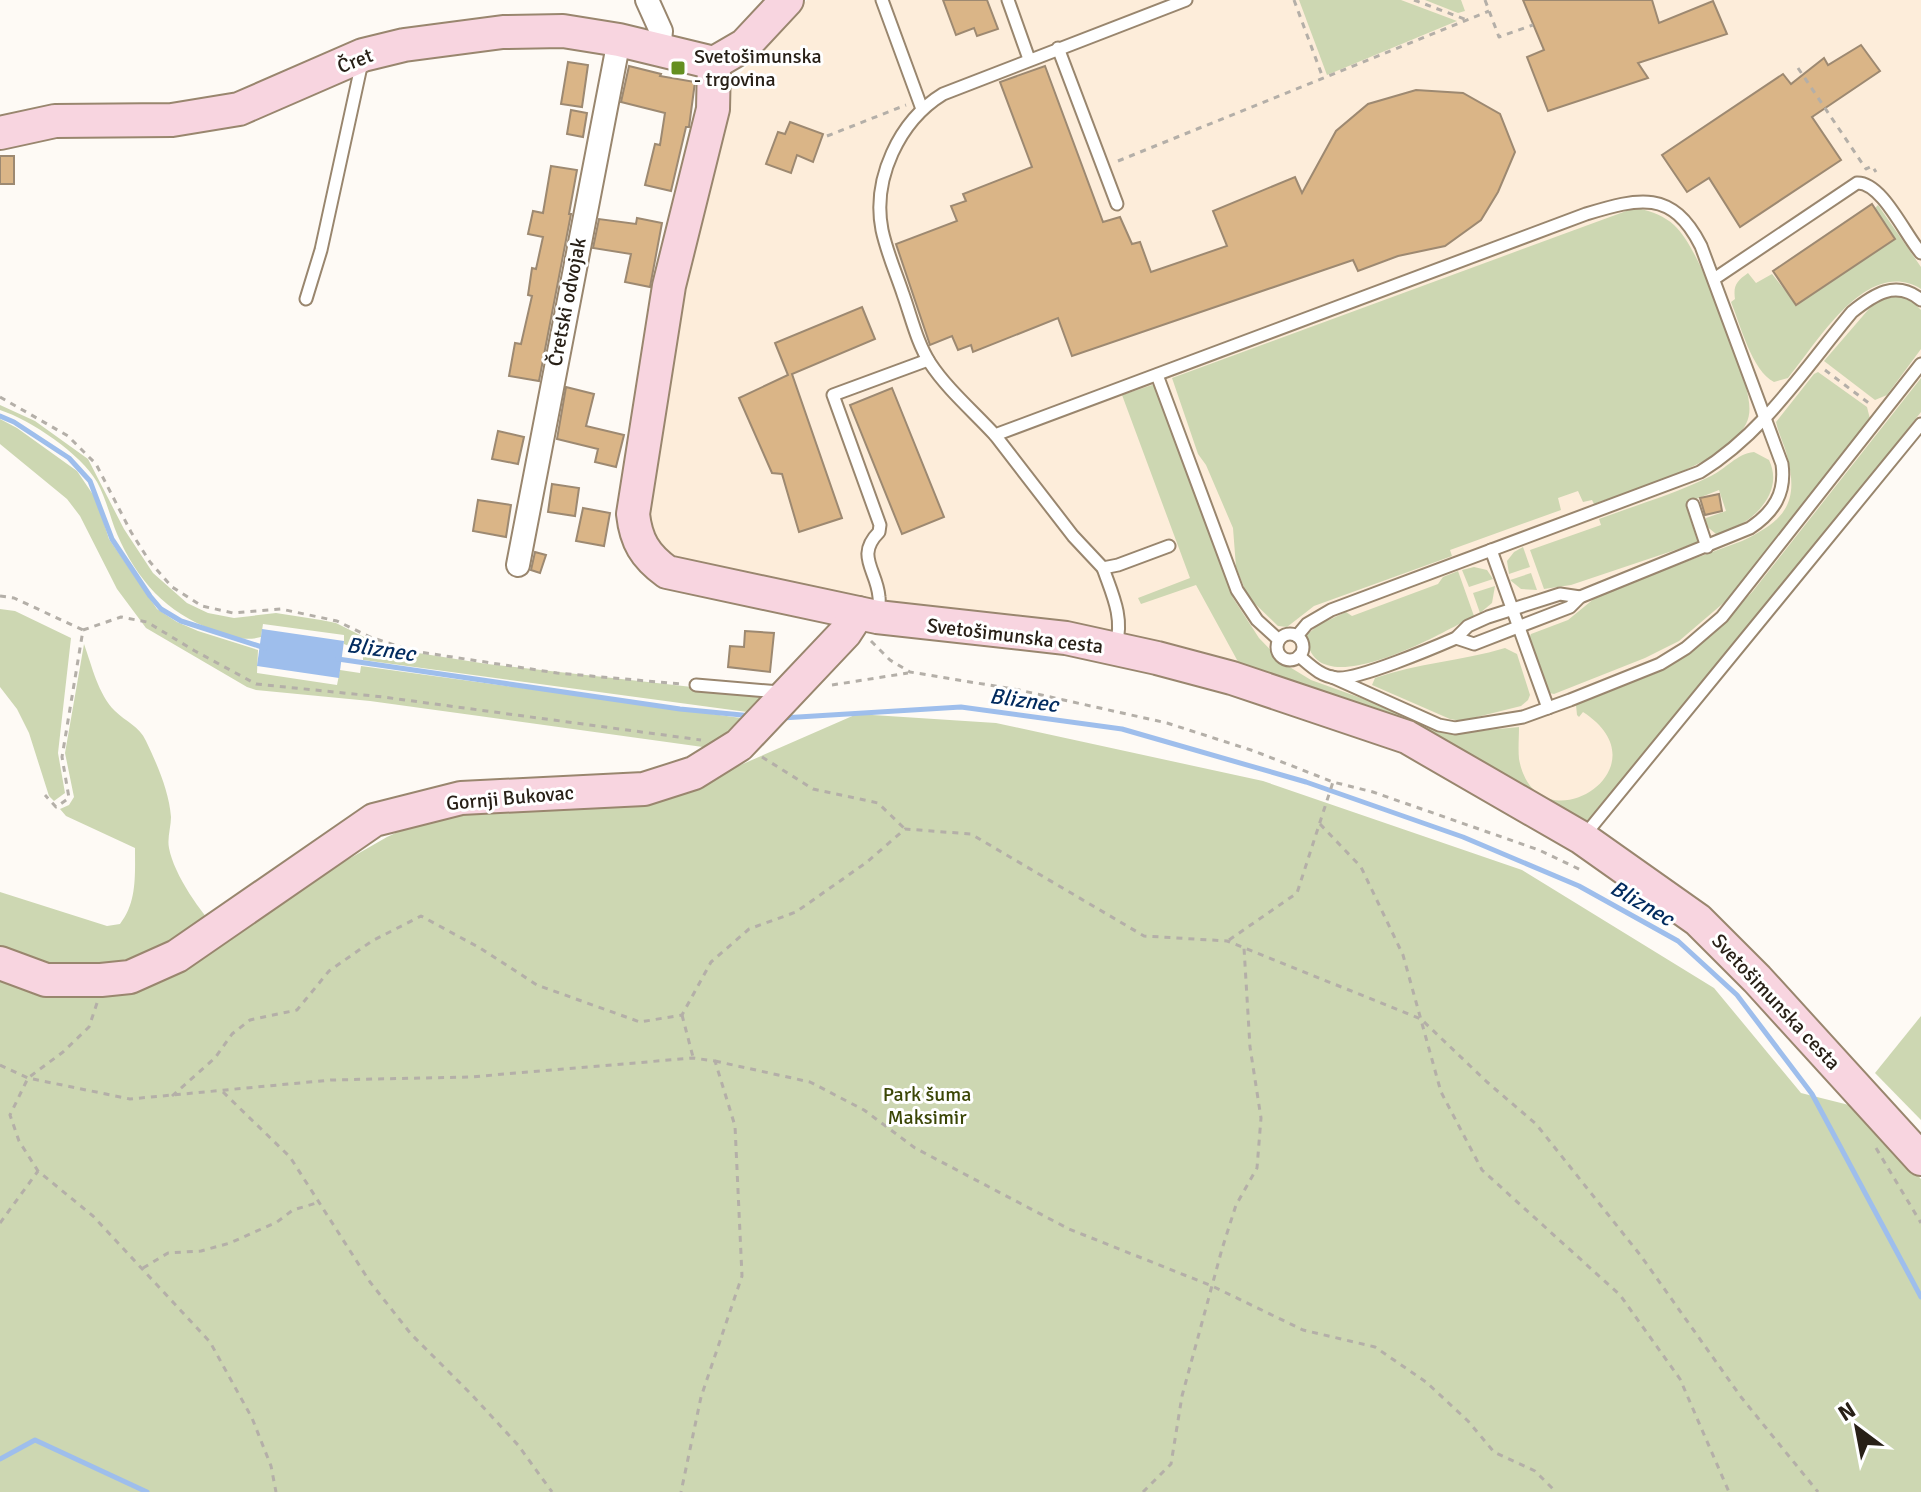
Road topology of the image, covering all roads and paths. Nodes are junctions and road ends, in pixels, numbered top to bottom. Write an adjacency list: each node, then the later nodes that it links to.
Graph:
1 (647, 0): 15 (street)
2 (787, 0): 18 (street)
3 (882, 0): 22 (lane)
4 (1008, 0): 17 (lane)
5 (1186, 0): 9 (lane)
6 (1294, 0): 20 (path)
7 (1414, 0): 11 (path)
8 (1485, 0): 10 (path)
9 (1158, 5): 14 (lane)
10 (1489, 11): 11 (path); 12 (path)
11 (1467, 20): 20 (path)
12 (1533, 25)
13 (619, 40): 15 (street, Čret); 16 (street, Čret); 45 (street, Čretski odvojak)
14 (1058, 48): 17 (lane); 25 (lane)
15 (659, 51): 18 (street, Čret)
16 (363, 55): 23 (street, Čret); 30 (lane)
17 (1029, 59): 22 (lane)
18 (714, 63): 50 (street, Svetošimunska cesta)
19 (1798, 68): 26 (path)
20 (1323, 78): 25 (path)
21 (910, 103): 24 (path)
22 (922, 109): 32 (lane)
23 (0, 133)
24 (827, 136)
25 (1103, 167): 27 (lane)
26 (1881, 179)
27 (1117, 204)
28 (1921, 253): 29 (lane)
29 (1714, 279): 35 (lane); 38 (lane)
30 (306, 299)
31 (1921, 300): 33 (lane)
32 (928, 360): 40 (lane); 50 (lane)
33 (1813, 360): 37 (path); 38 (lane)
34 (1921, 364): 37 (lane)
35 (1157, 375): 40 (lane); 55 (lane)
36 (0, 397): 60 (path)
37 (1883, 414): 63 (lane)
38 (1766, 417): 43 (lane); 44 (lane)
39 (1921, 424): 69 (lane)
40 (995, 435): 46 (lane)
41 (1693, 505): 43 (lane)
42 (1169, 546): 46 (lane)
43 (1707, 547): 48 (lane)
44 (1491, 550): 49 (lane); 53 (lane)
45 (518, 565)
46 (1103, 568): 56 (lane)
47 (0, 596): 52 (path)
48 (1580, 597): 49 (lane); 51 (lane)
49 (1512, 609): 51 (lane); 54 (lane)
50 (860, 621): 56 (street, Svetošimunska cesta); 58 (path); 62 (street, Gornji Bukovac)
51 (1519, 627): 54 (lane); 63 (lane)
52 (83, 630): 64 (path); 66 (path)
53 (1297, 636): 55 (lane); 57 (lane)
54 (1456, 638): 59 (lane)
55 (1279, 640): 57 (lane)
56 (1115, 649): 69 (street, Svetošimunska cesta)
57 (1299, 656): 59 (lane)
58 (910, 672): 61 (path); 65 (path)
59 (1332, 677): 63 (lane)
60 (696, 685): 62 (lane)
61 (829, 686)
62 (784, 697): 64 (street, Gornji Bukovac)
63 (1548, 708)
64 (746, 737): 68 (path); 73 (street, Gornji Bukovac)
65 (1333, 782): 67 (path); 69 (path)
66 (45, 795)
67 (1320, 824): 70 (path); 75 (path)
68 (905, 829): 70 (path); 74 (path)
69 (1581, 854): 83 (street, Svetošimunska cesta)
70 (1227, 941): 71 (path)
71 (1244, 948): 75 (path); 89 (path)
72 (0, 963): 73 (street, Gornji Bukovac)
73 (101, 980): 79 (path)
74 (682, 1015): 76 (path); 81 (path)
75 (1421, 1019): 95 (path); 96 (path)
76 (693, 1058): 77 (path); 80 (path)
77 (715, 1061): 89 (path); 92 (path)
78 (0, 1065): 79 (path)
79 (28, 1078): 81 (path); 84 (path)
80 (222, 1091): 81 (path); 85 (path)
81 (172, 1096)
82 (1869, 1137): 87 (path)
83 (1921, 1159)
84 (38, 1171): 86 (path); 88 (path)
85 (320, 1202): 88 (path); 91 (path)
86 (0, 1223)
87 (1921, 1223)
88 (143, 1268): 90 (path)
89 (1212, 1286): 93 (path); 94 (path)
90 (276, 1492)
91 (552, 1492)
92 (681, 1492)
93 (1143, 1492)
94 (1556, 1492)
95 (1729, 1492)
96 (1818, 1492)

